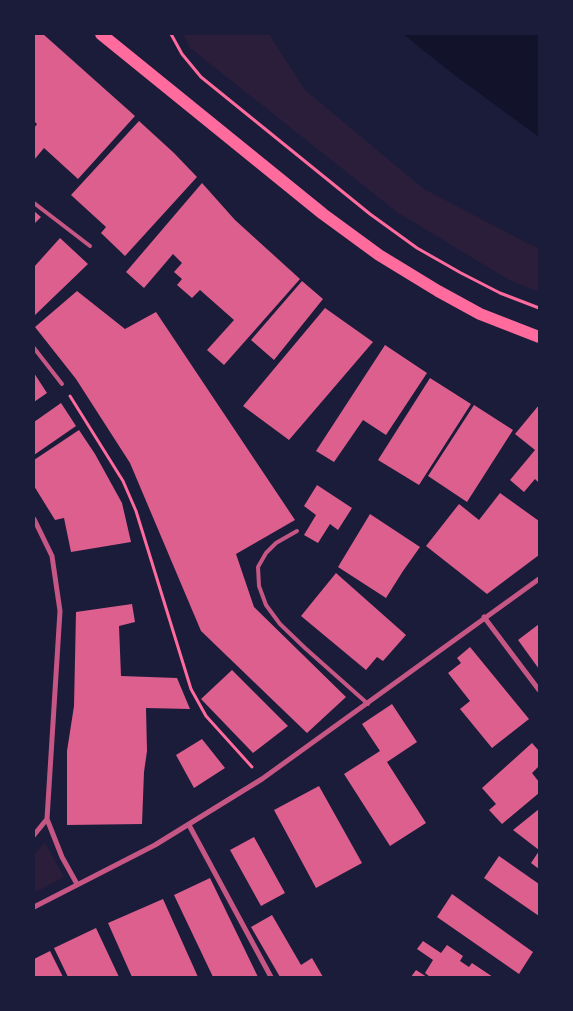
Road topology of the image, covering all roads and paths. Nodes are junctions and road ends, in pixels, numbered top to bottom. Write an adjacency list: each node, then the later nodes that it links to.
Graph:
1 (101, 34): 6 (main road)
2 (171, 34): 5 (path)
3 (34, 203): 4 (lane)
4 (90, 246)
5 (539, 308)
6 (539, 337)
7 (34, 348): 8 (lane)
8 (62, 384)
9 (80, 411): 16 (path)
10 (34, 519): 17 (street)
11 (297, 531): 15 (lane)
12 (539, 579): 13 (street)
13 (484, 617): 14 (street); 15 (street)
14 (539, 690)
15 (368, 704): 16 (street)
16 (262, 779): 18 (street)
17 (47, 818): 19 (street); 20 (street)
18 (189, 825): 20 (street); 22 (street)
19 (34, 835)
20 (76, 884): 21 (street)
21 (34, 907)
22 (271, 977)

